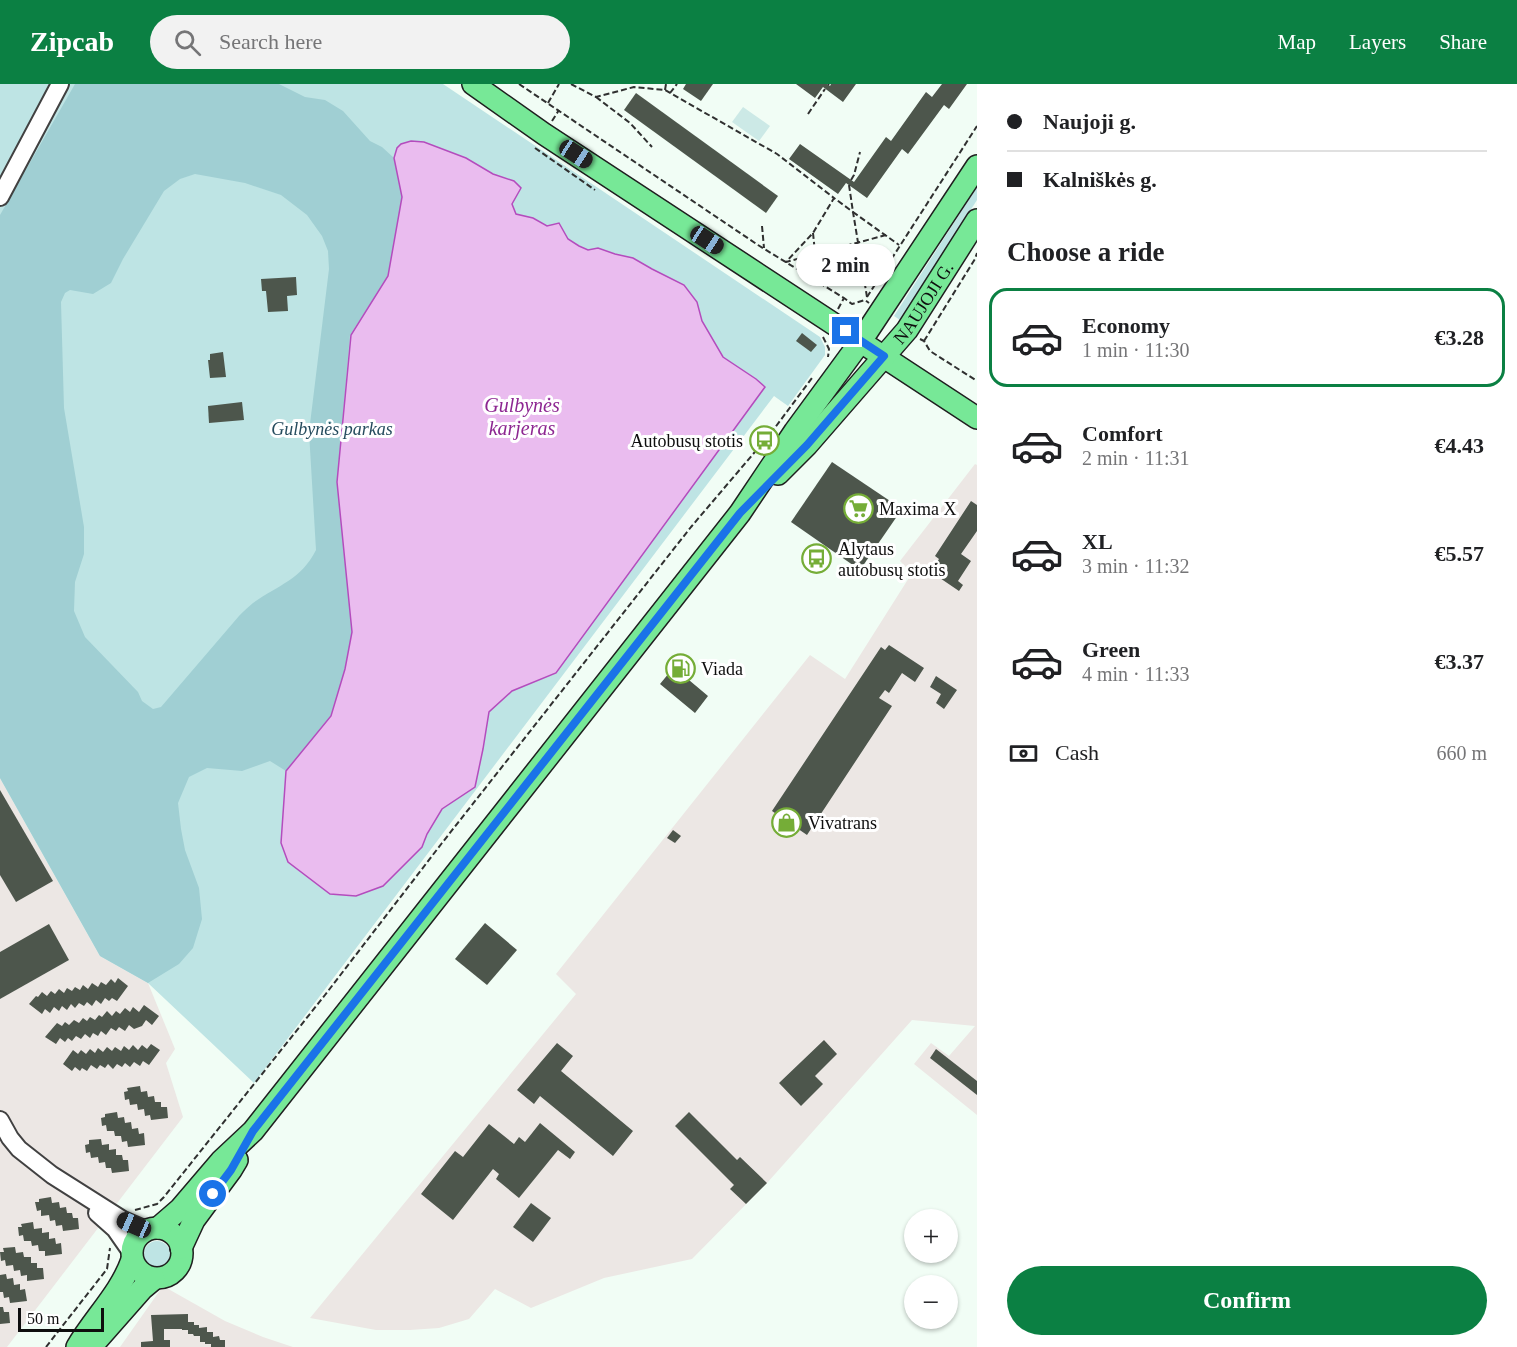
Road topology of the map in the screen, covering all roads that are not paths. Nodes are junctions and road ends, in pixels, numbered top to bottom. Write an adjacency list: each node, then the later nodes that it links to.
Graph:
1 (60, 84): 4 (street)
2 (473, 84): 6 (main road)
3 (977, 166): 6 (main road, NAUJOJI G.)
4 (0, 197)
5 (977, 220): 7 (main road, NAUJOJI G.)
6 (861, 341): 7 (main road); 9 (main road, NAUJOJI G.)
7 (884, 356): 8 (main road); 9 (main road, NAUJOJI G.)
8 (977, 418)
9 (740, 513): 11 (main road, NAUJOJI G.)
10 (0, 1120): 12 (street)
11 (253, 1131): 13 (main road, NAUJOJI G.); 14 (main road, NAUJOJI G.)
12 (119, 1224): 13 (street); 15 (street)
13 (152, 1229): 14 (main road); 15 (main road)
14 (181, 1248): 16 (main road)
15 (132, 1256): 16 (main road); 17 (main road)
16 (154, 1279): 18 (main road)
17 (77, 1347)
18 (91, 1347)

